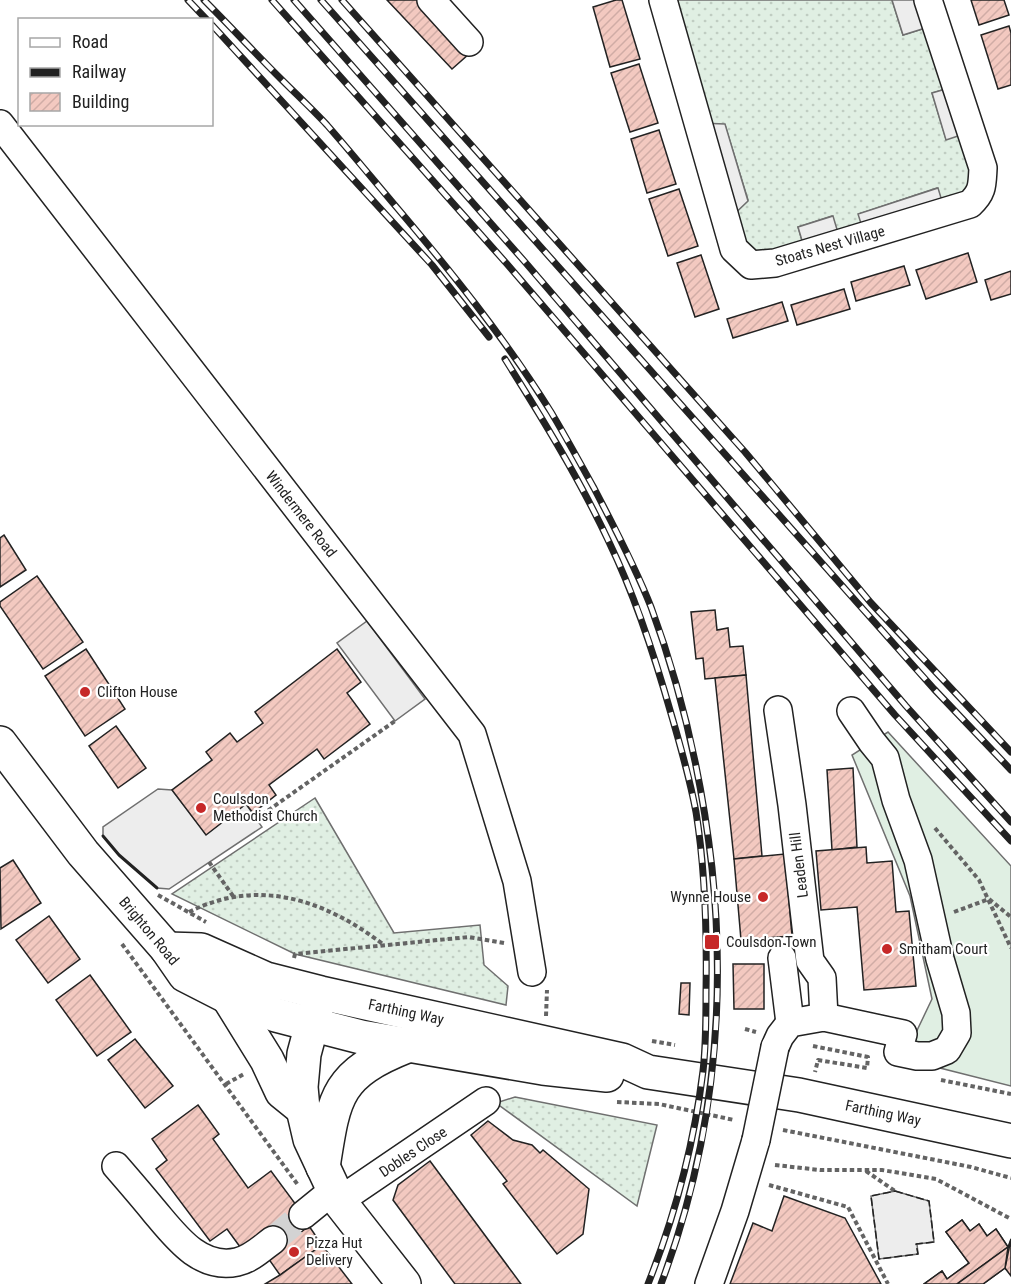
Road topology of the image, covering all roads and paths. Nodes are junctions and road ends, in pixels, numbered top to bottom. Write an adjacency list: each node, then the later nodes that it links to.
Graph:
1 (431, 0): 4 (street)
2 (663, 0): 3 (street, Stoats Nest Village)
3 (928, 0)
4 (469, 42)
5 (0, 124): 21 (street, Windermere Road)
6 (778, 710): 30 (street, Leaden Hill)
7 (851, 711): 18 (street)
8 (395, 721): 10 (path)
9 (0, 743): 24 (main road, Brighton Road)
10 (256, 819)
11 (933, 826): 15 (path)
12 (209, 862): 14 (path)
13 (152, 891): 16 (path)
14 (233, 896): 16 (path); 22 (path)
15 (989, 899): 17 (path); 18 (path); 23 (path)
16 (189, 912): 19 (path)
17 (1011, 917)
18 (931, 920): 30 (street)
19 (214, 925)
20 (120, 939): 49 (path)
21 (515, 942): 22 (path); 27 (street, Windermere Road)
22 (384, 945): 26 (path)
23 (1011, 948)
24 (166, 949): 28 (main road, Farthing Way); 29 (main road, Brighton Road)
25 (782, 958): 31 (street)
26 (292, 962)
27 (532, 972)
28 (321, 993): 32 (main road); 36 (main road, Farthing Way)
29 (228, 997): 32 (main road, Brighton Road); 40 (main road)
30 (824, 1017): 31 (street)
31 (790, 1023): 44 (street, bridge)
32 (311, 1025): 33 (main road, Farthing Way); 40 (main road)
33 (407, 1046): 36 (main road, Farthing Way); 49 (main road)
34 (814, 1046): 37 (path)
35 (686, 1047): 36 (path)
36 (649, 1056): 43 (main road, Farthing Way)
37 (826, 1075)
38 (486, 1101): 49 (street, Dobles Close)
39 (659, 1104): 41 (path)
40 (303, 1109): 49 (main road)
41 (738, 1120)
42 (783, 1130): 47 (path)
43 (1011, 1141)
44 (750, 1160): 46 (path); 53 (street); 54 (path)
45 (116, 1166): 51 (street)
46 (864, 1170): 48 (path); 50 (path)
47 (1011, 1178)
48 (895, 1191)
49 (325, 1194): 52 (main road)
50 (1011, 1219)
51 (273, 1240)
52 (404, 1284)
53 (708, 1284)
54 (888, 1284)

